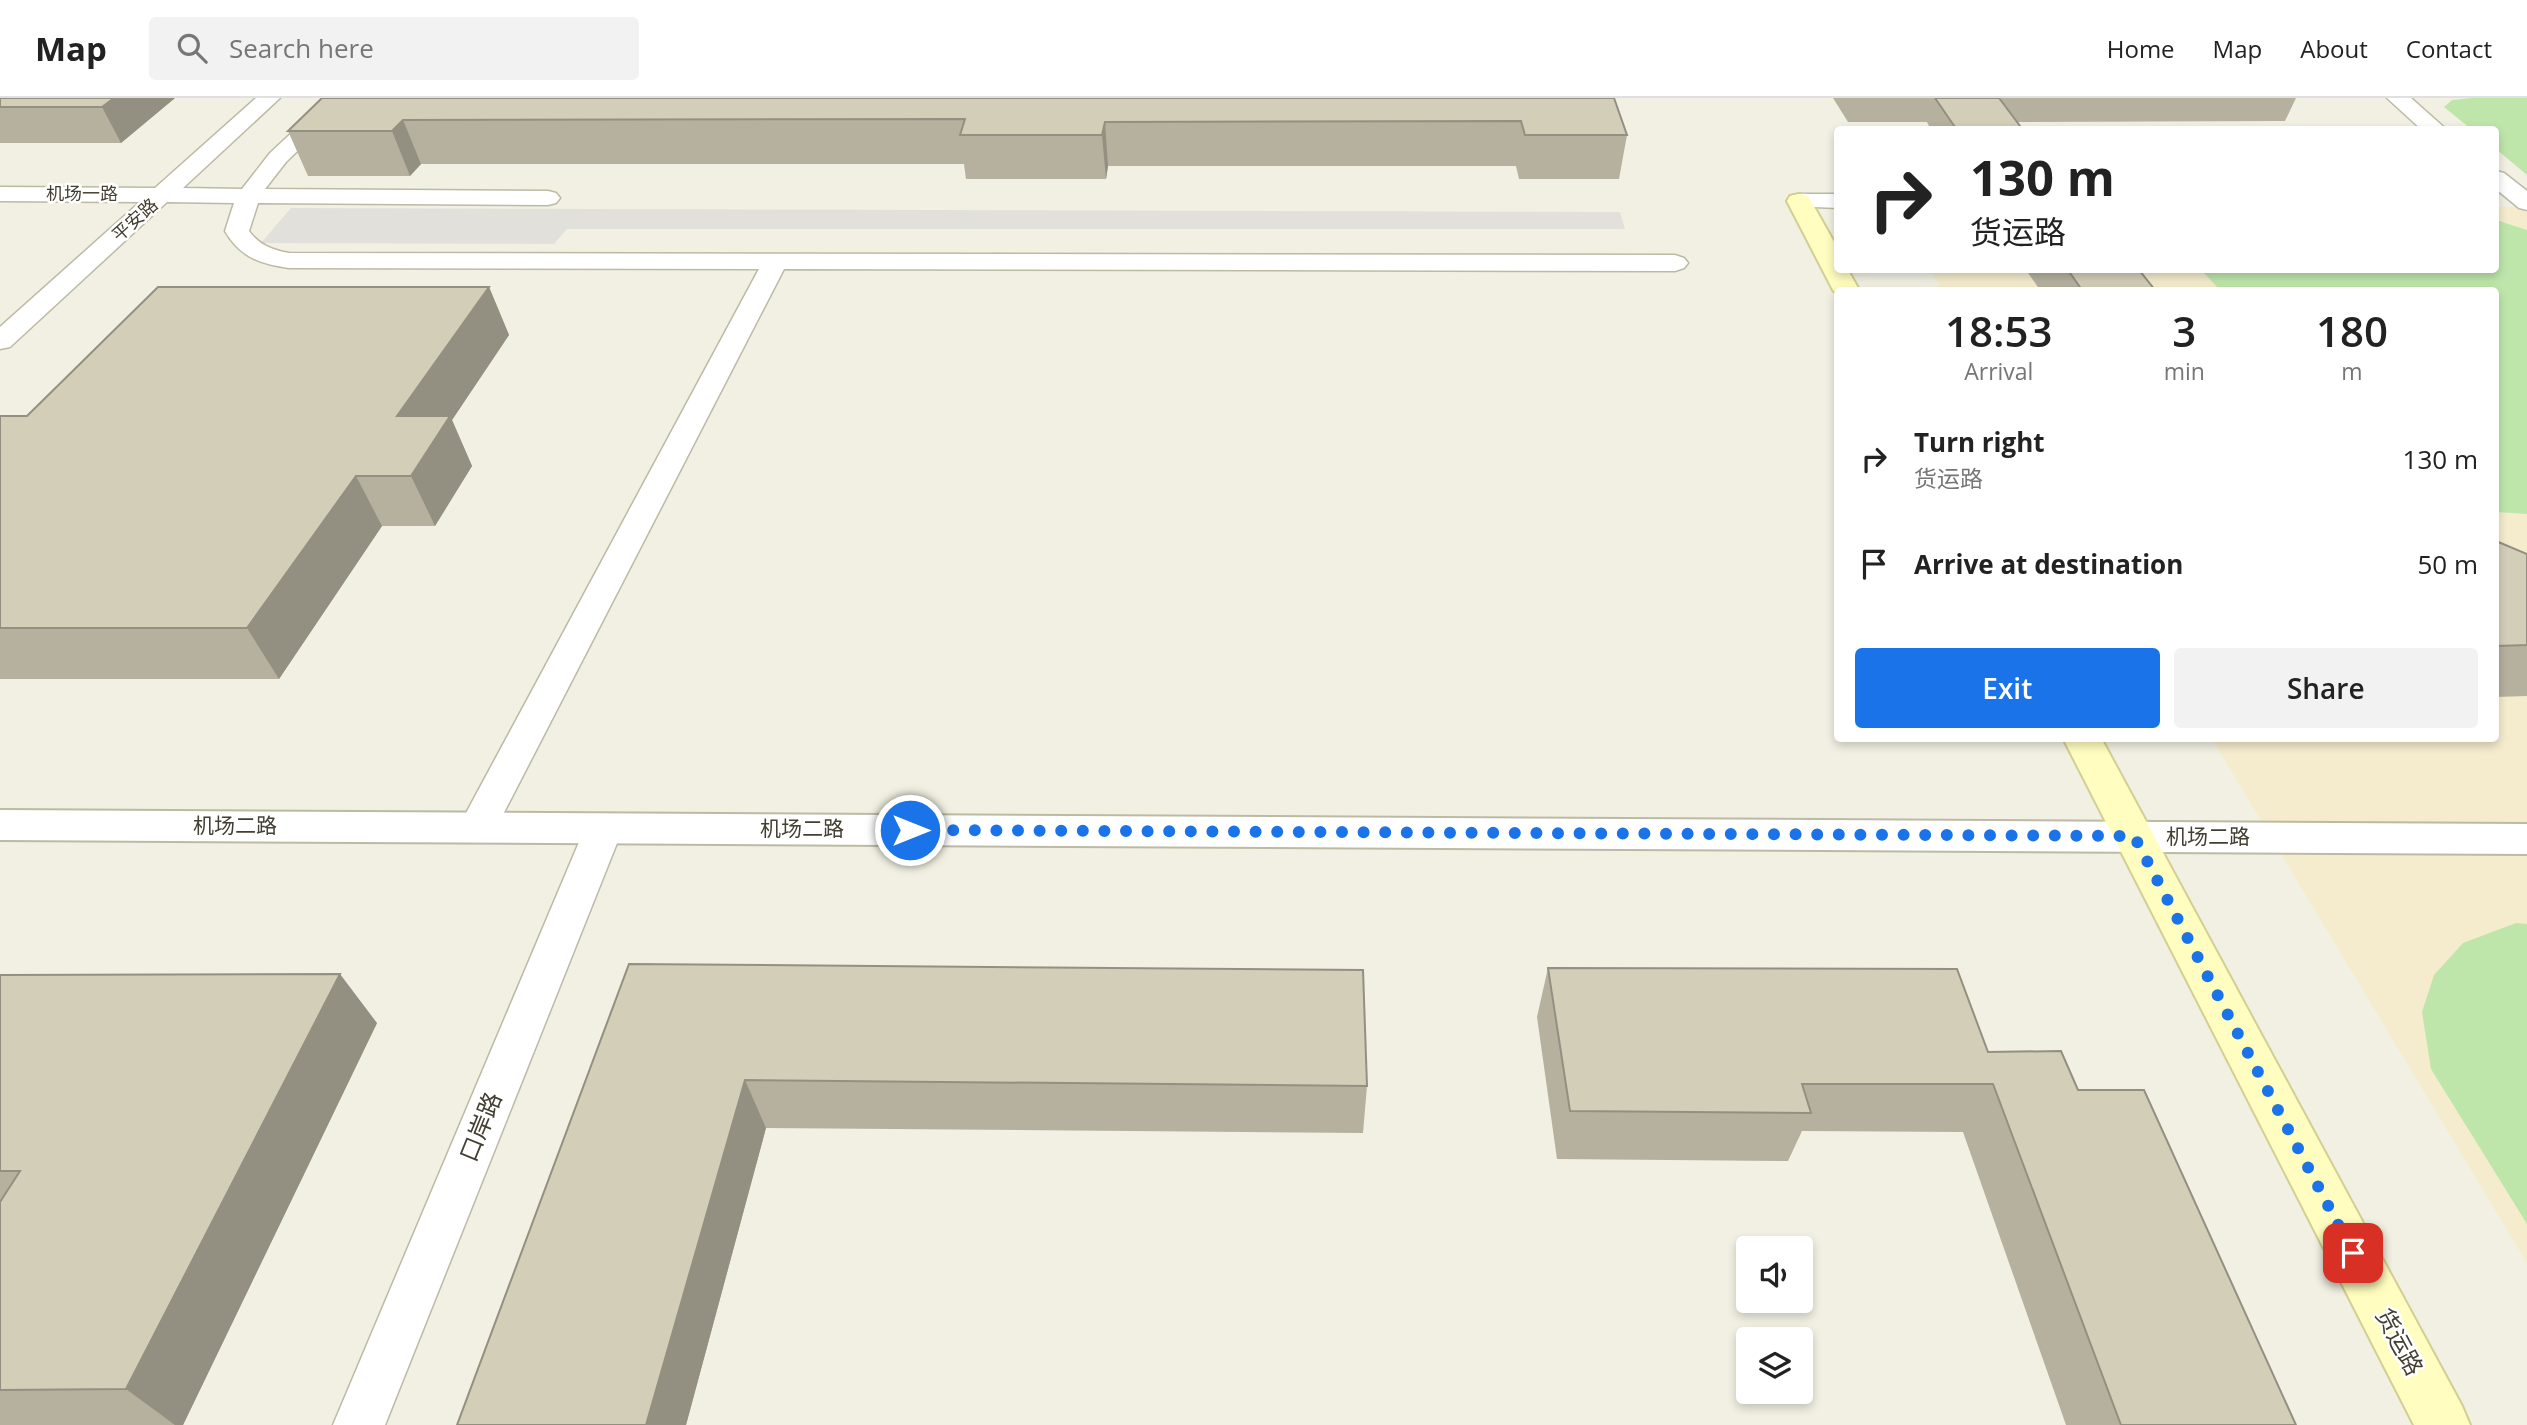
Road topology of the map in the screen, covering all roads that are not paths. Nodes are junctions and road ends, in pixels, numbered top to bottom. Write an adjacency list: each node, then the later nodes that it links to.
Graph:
1 (269, 98): 7 (lane, 平安路)
2 (341, 98): 8 (lane)
3 (2398, 98): 4 (lane)
4 (2431, 126)
5 (2499, 181): 9 (lane)
6 (0, 194): 7 (lane, 机场一路)
7 (164, 194): 8 (lane, 机场一路); 16 (lane, 平安路)
8 (249, 195): 10 (lane, 机场一路); 14 (lane)
9 (2516, 196)
10 (548, 198)
11 (1798, 201): 12 (lane); 15 (street)
12 (1834, 201)
13 (1675, 262): 14 (lane)
14 (775, 263): 19 (lane)
15 (1834, 268)
16 (0, 341)
17 (2084, 742): 21 (street, 货运路)
18 (0, 825): 19 (street, 机场二路)
19 (477, 828): 20 (street, 机场二路)
20 (604, 828): 21 (street, 机场二路); 23 (lane, 口岸路)
21 (2134, 836): 22 (street, 机场二路); 24 (street, 货运路)
22 (2527, 839)
23 (359, 1425)
24 (2443, 1425)

